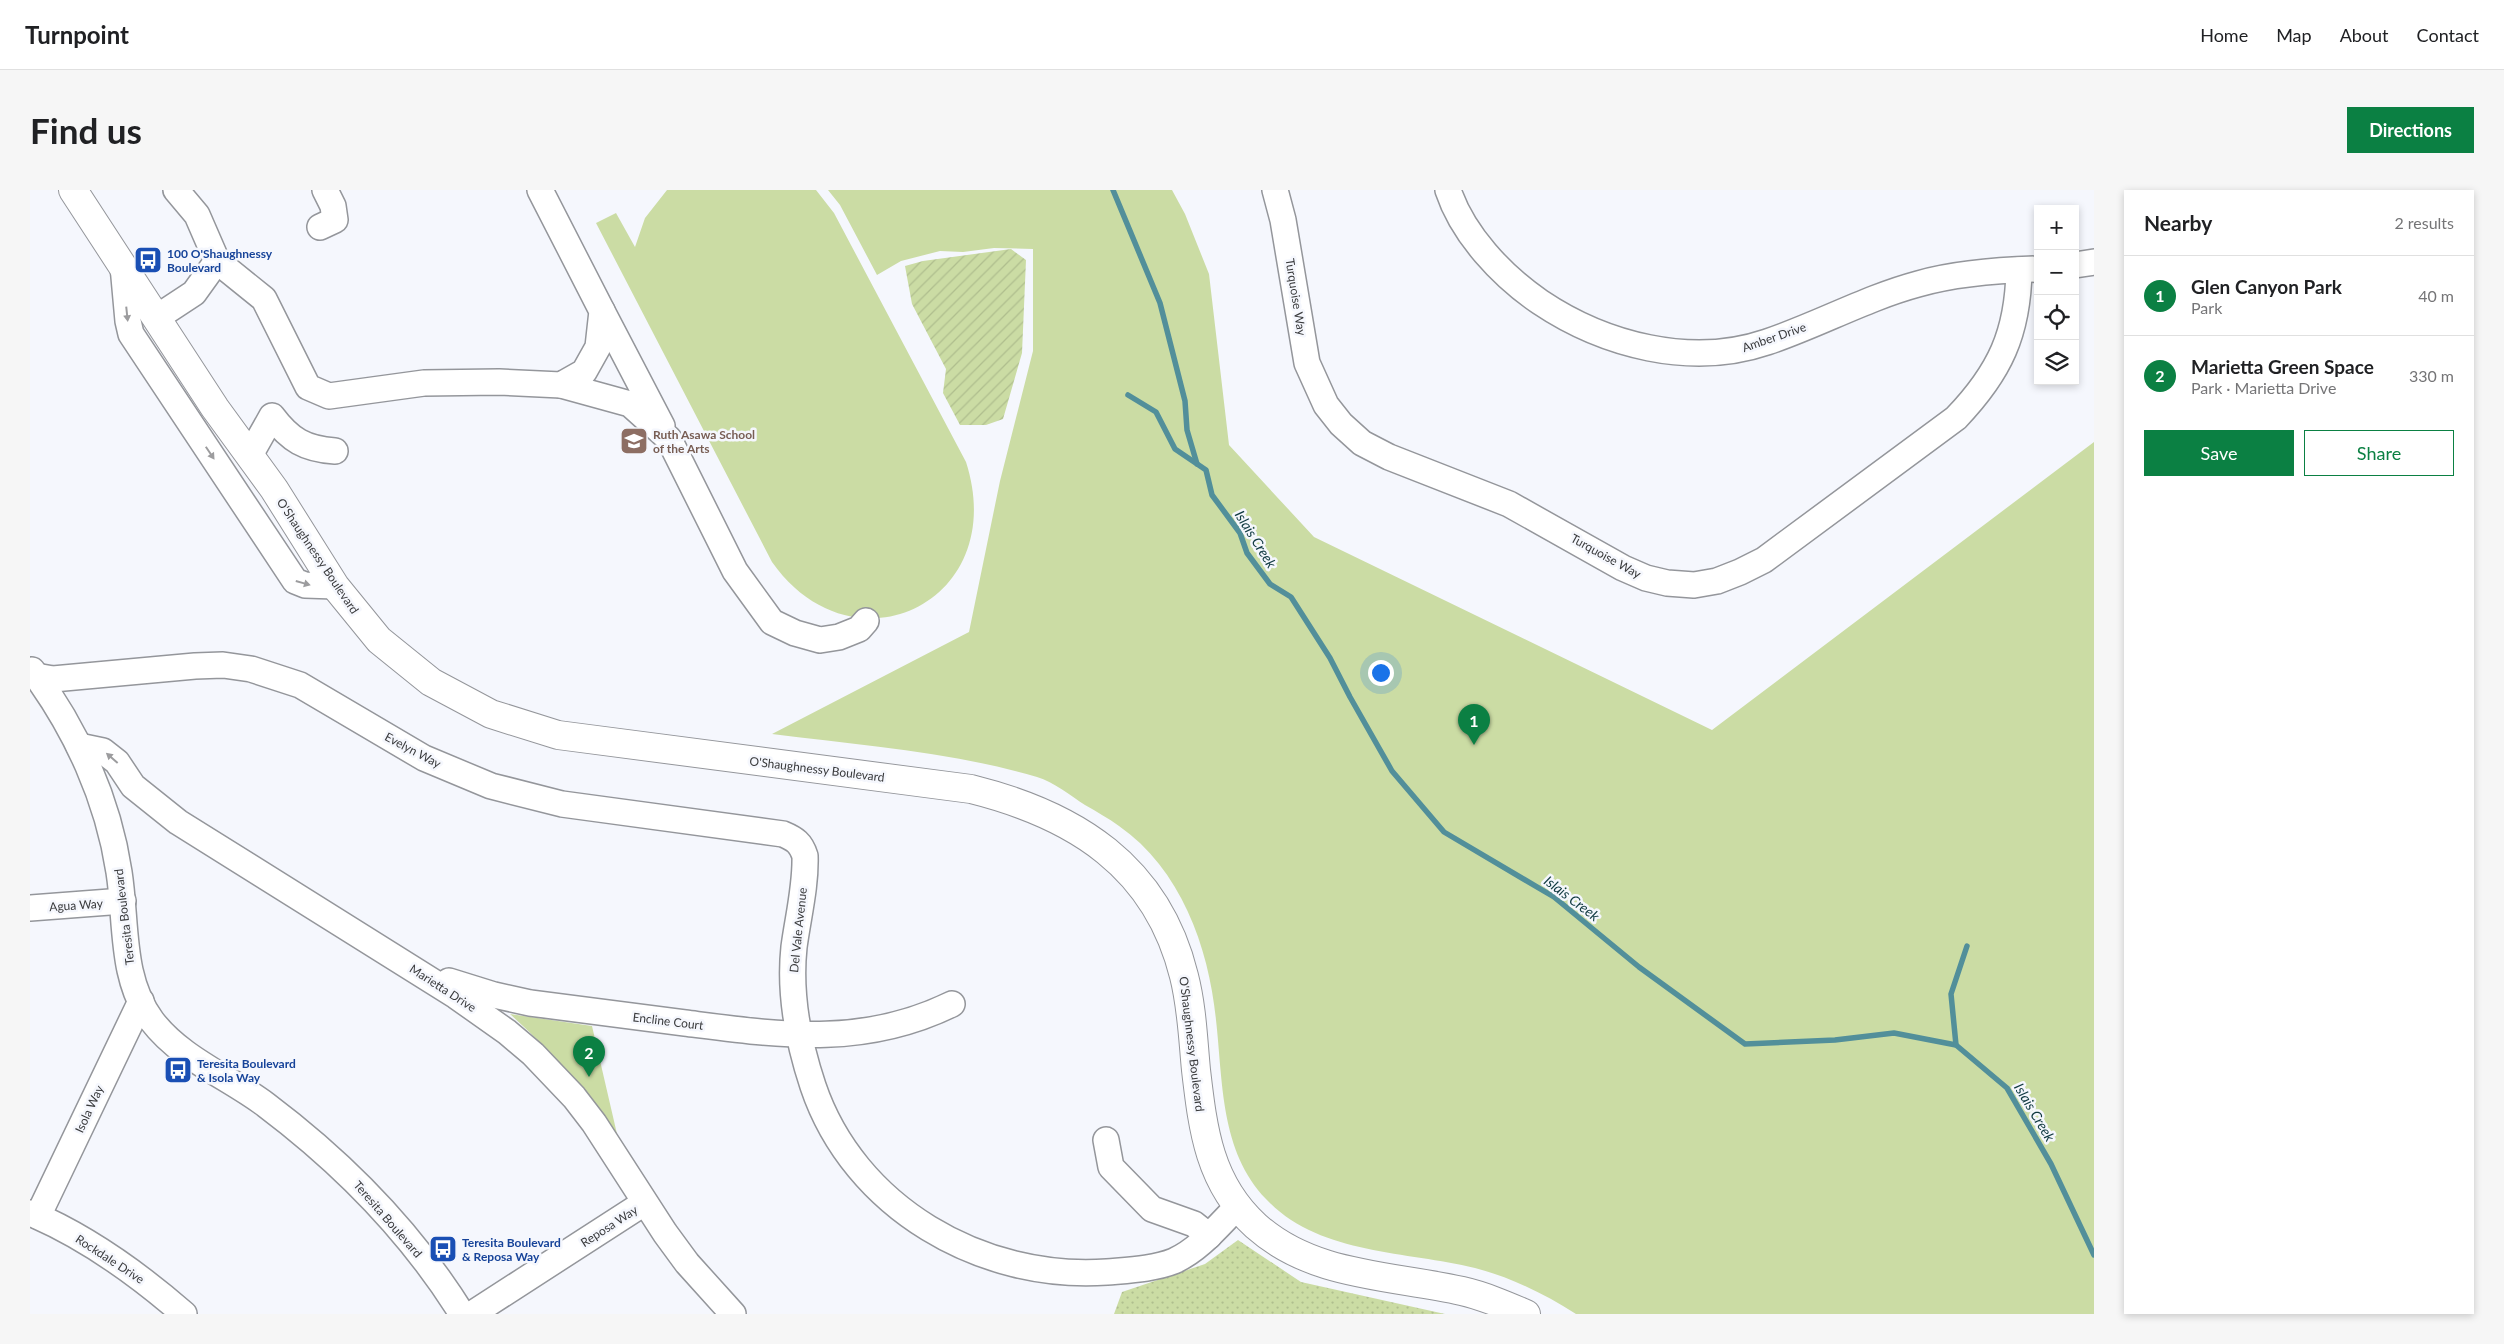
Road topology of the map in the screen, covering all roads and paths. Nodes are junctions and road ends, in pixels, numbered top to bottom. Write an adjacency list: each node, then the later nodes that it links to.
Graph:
1 (73, 190): 11 (main road, O'Shaughnessy Boulevard)
2 (176, 190): 8 (street)
3 (325, 190): 7 (street)
4 (540, 190): 13 (street)
5 (1275, 190): 12 (street, Turquoise Way)
6 (1448, 190): 12 (street, Amber Drive)
7 (320, 227)
8 (217, 262): 14 (street); 15 (street)
9 (2094, 262): 10 (street)
10 (2079, 264)
11 (122, 266): 14 (main road, O'Shaughnessy Boulevard); 19 (street, one-way to 19)
12 (2028, 269)
13 (602, 311): 15 (street); 16 (street)
14 (156, 318): 18 (main road, O'Shaughnessy Boulevard)
15 (561, 385): 16 (street)
16 (669, 439): 20 (street)
17 (335, 451): 18 (street)
18 (250, 455): 19 (main road, O'Shaughnessy Boulevard)
19 (335, 586): 34 (main road, O'Shaughnessy Boulevard)
20 (866, 621)
21 (32, 673): 22 (street, Teresita Boulevard); 25 (street, Evelyn Way)
22 (79, 746): 23 (street, Marietta Drive, one-way to 22); 24 (street, Teresita Boulevard)
23 (134, 786): 24 (street); 28 (street, Marietta Drive)
24 (98, 792): 26 (street, Teresita Boulevard)
25 (802, 846): 31 (street, Del Vale Avenue)
26 (123, 901): 27 (street, Agua Way); 29 (street, Teresita Boulevard)
27 (30, 908)
28 (389, 954): 31 (street, Encline Court); 33 (street, Marietta Drive)
29 (140, 1001): 35 (street, Isola Way); 38 (street, Teresita Boulevard)
30 (952, 1004): 31 (street, Encline Court)
31 (799, 1034): 36 (street, Del Vale Avenue)
32 (1106, 1140): 36 (street)
33 (644, 1203): 39 (street, Reposa Way); 40 (street, Marietta Drive)
34 (1238, 1206): 36 (street, Del Vale Avenue); 41 (main road, O'Shaughnessy Boulevard)
35 (34, 1215): 37 (street, Rockdale Drive)
36 (1209, 1236)
37 (184, 1314)
38 (462, 1314)
39 (472, 1314)
40 (733, 1314)
41 (1526, 1314)

